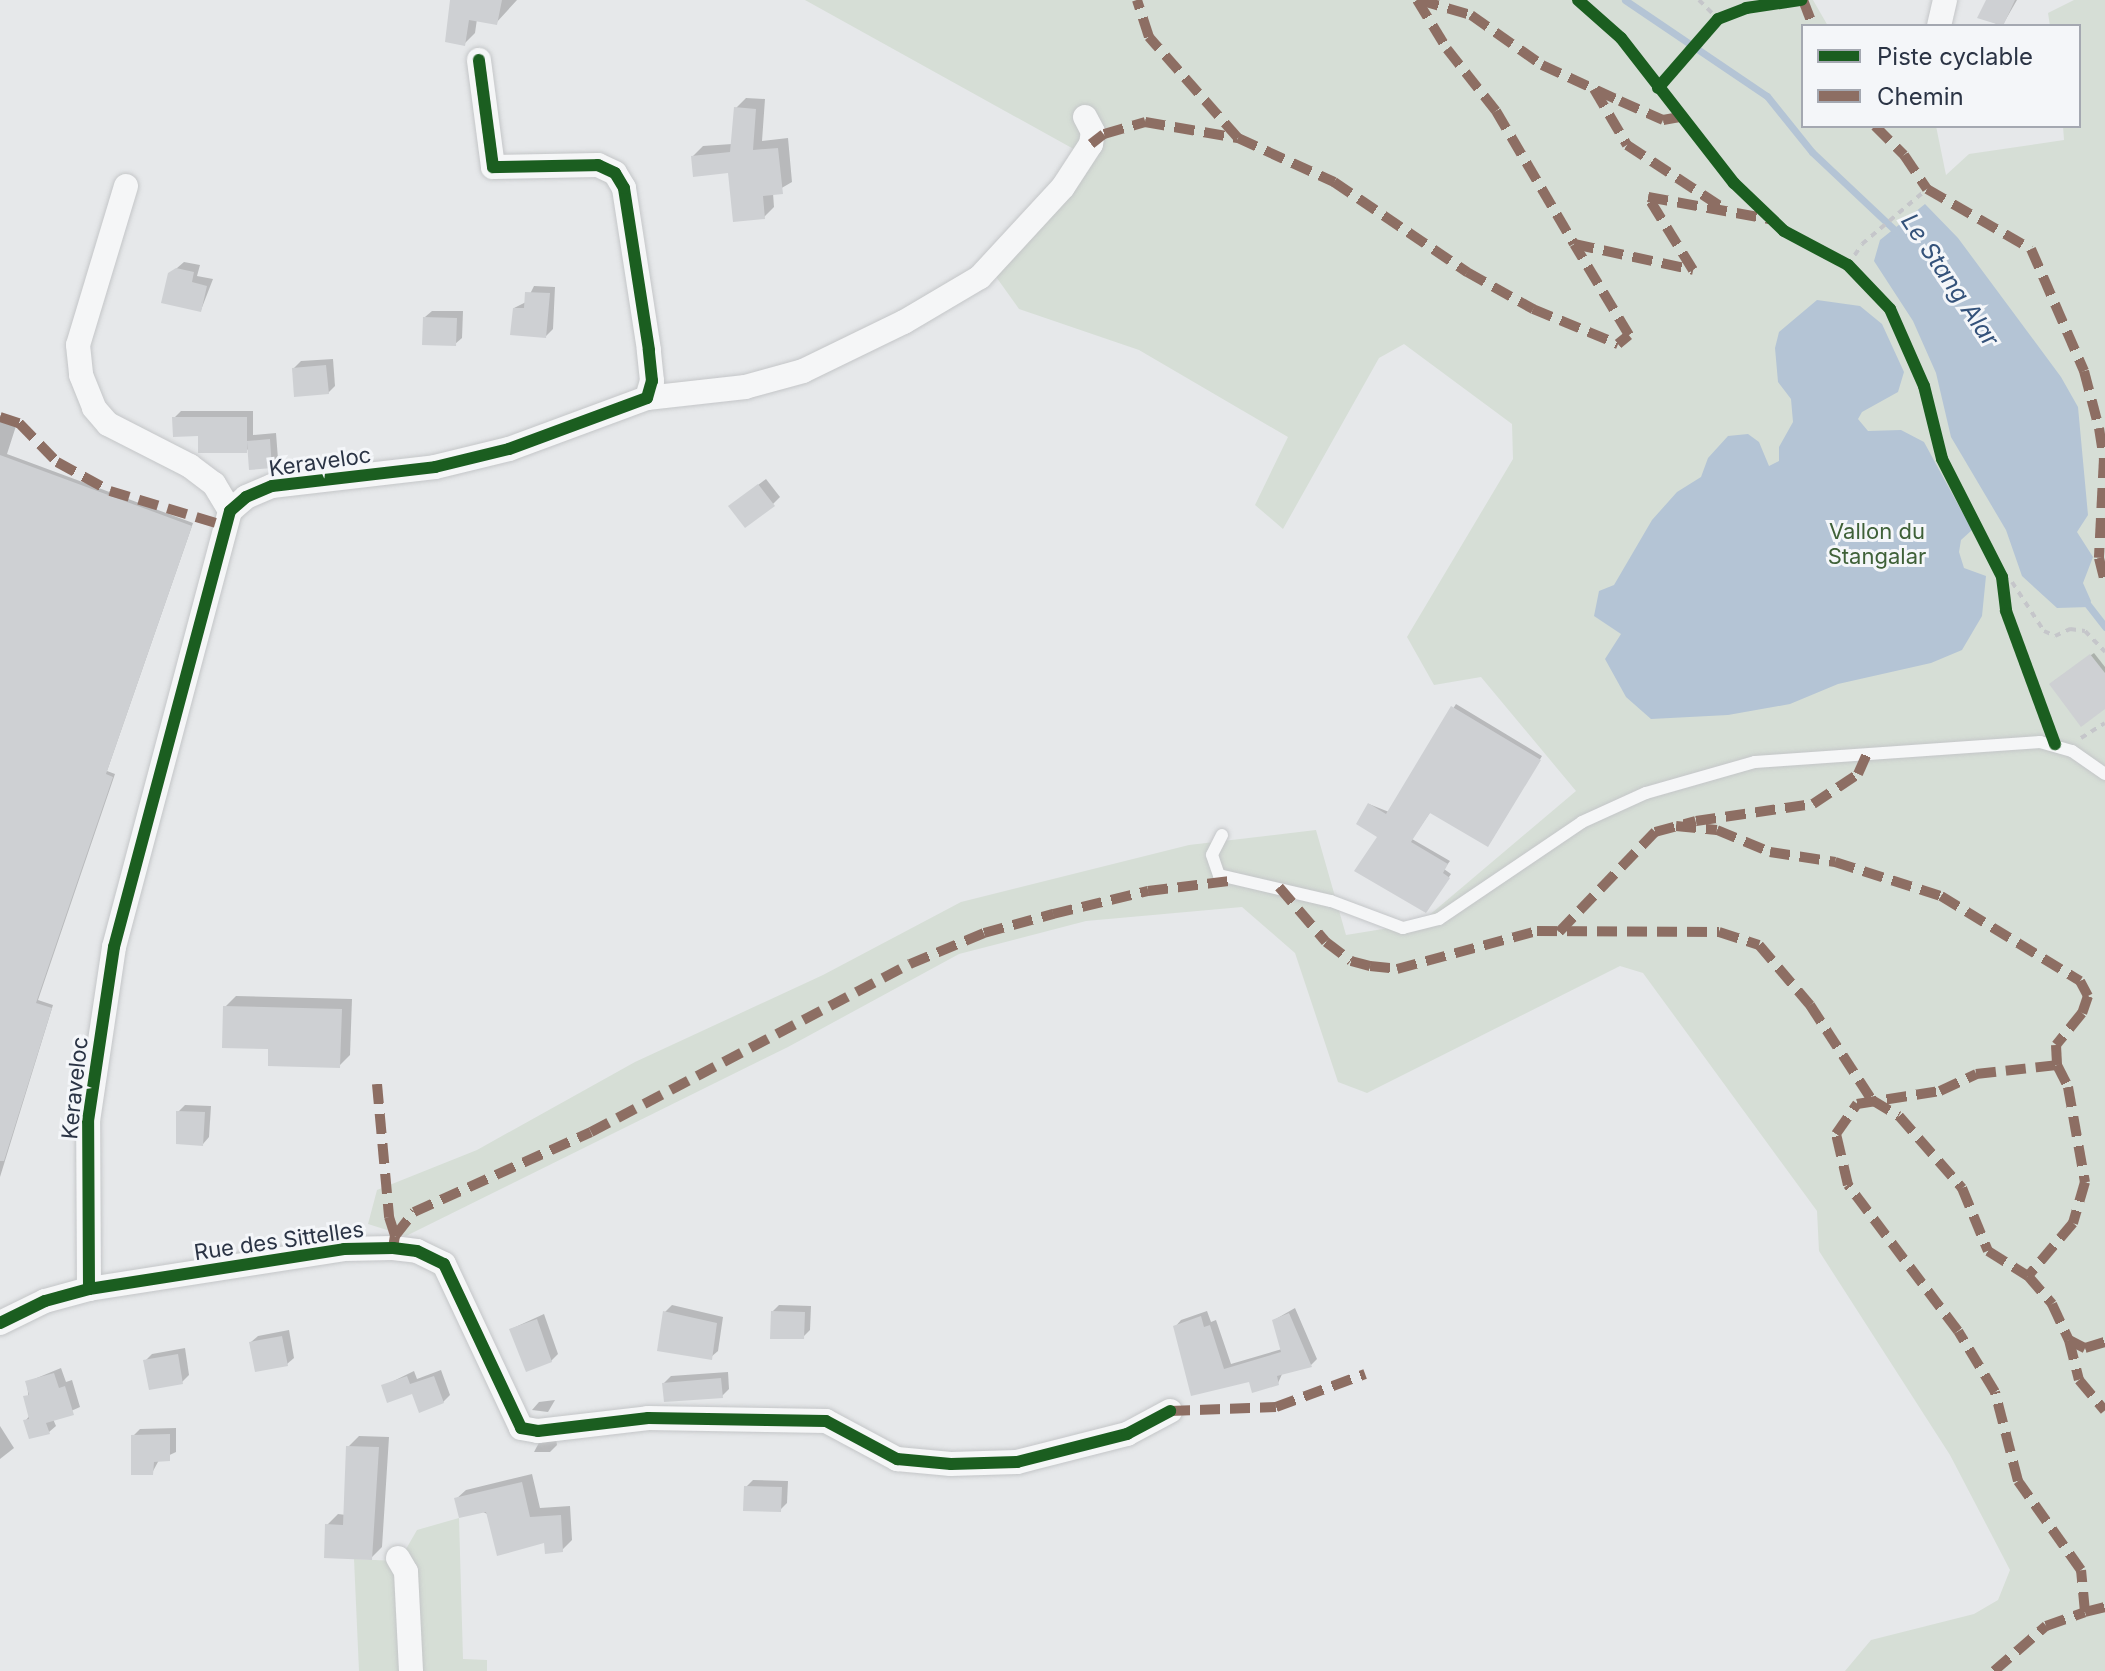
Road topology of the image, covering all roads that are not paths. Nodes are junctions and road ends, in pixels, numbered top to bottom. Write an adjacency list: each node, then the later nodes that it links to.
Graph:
1 (1945, 0): 2 (street)
2 (1939, 24)
3 (479, 60): 6 (street)
4 (1085, 117): 6 (street, Keraveloc)
5 (126, 186): 7 (street)
6 (647, 398): 7 (street, Keraveloc)
7 (230, 511): 10 (street, Keraveloc)
8 (2105, 774): 9 (lane)
9 (1222, 835)
10 (89, 1289): 11 (street, Rue des Sittelles); 12 (street, Rue des Sittelles)
11 (0, 1323)
12 (1170, 1411)
13 (398, 1558): 14 (street)
14 (411, 1671)

